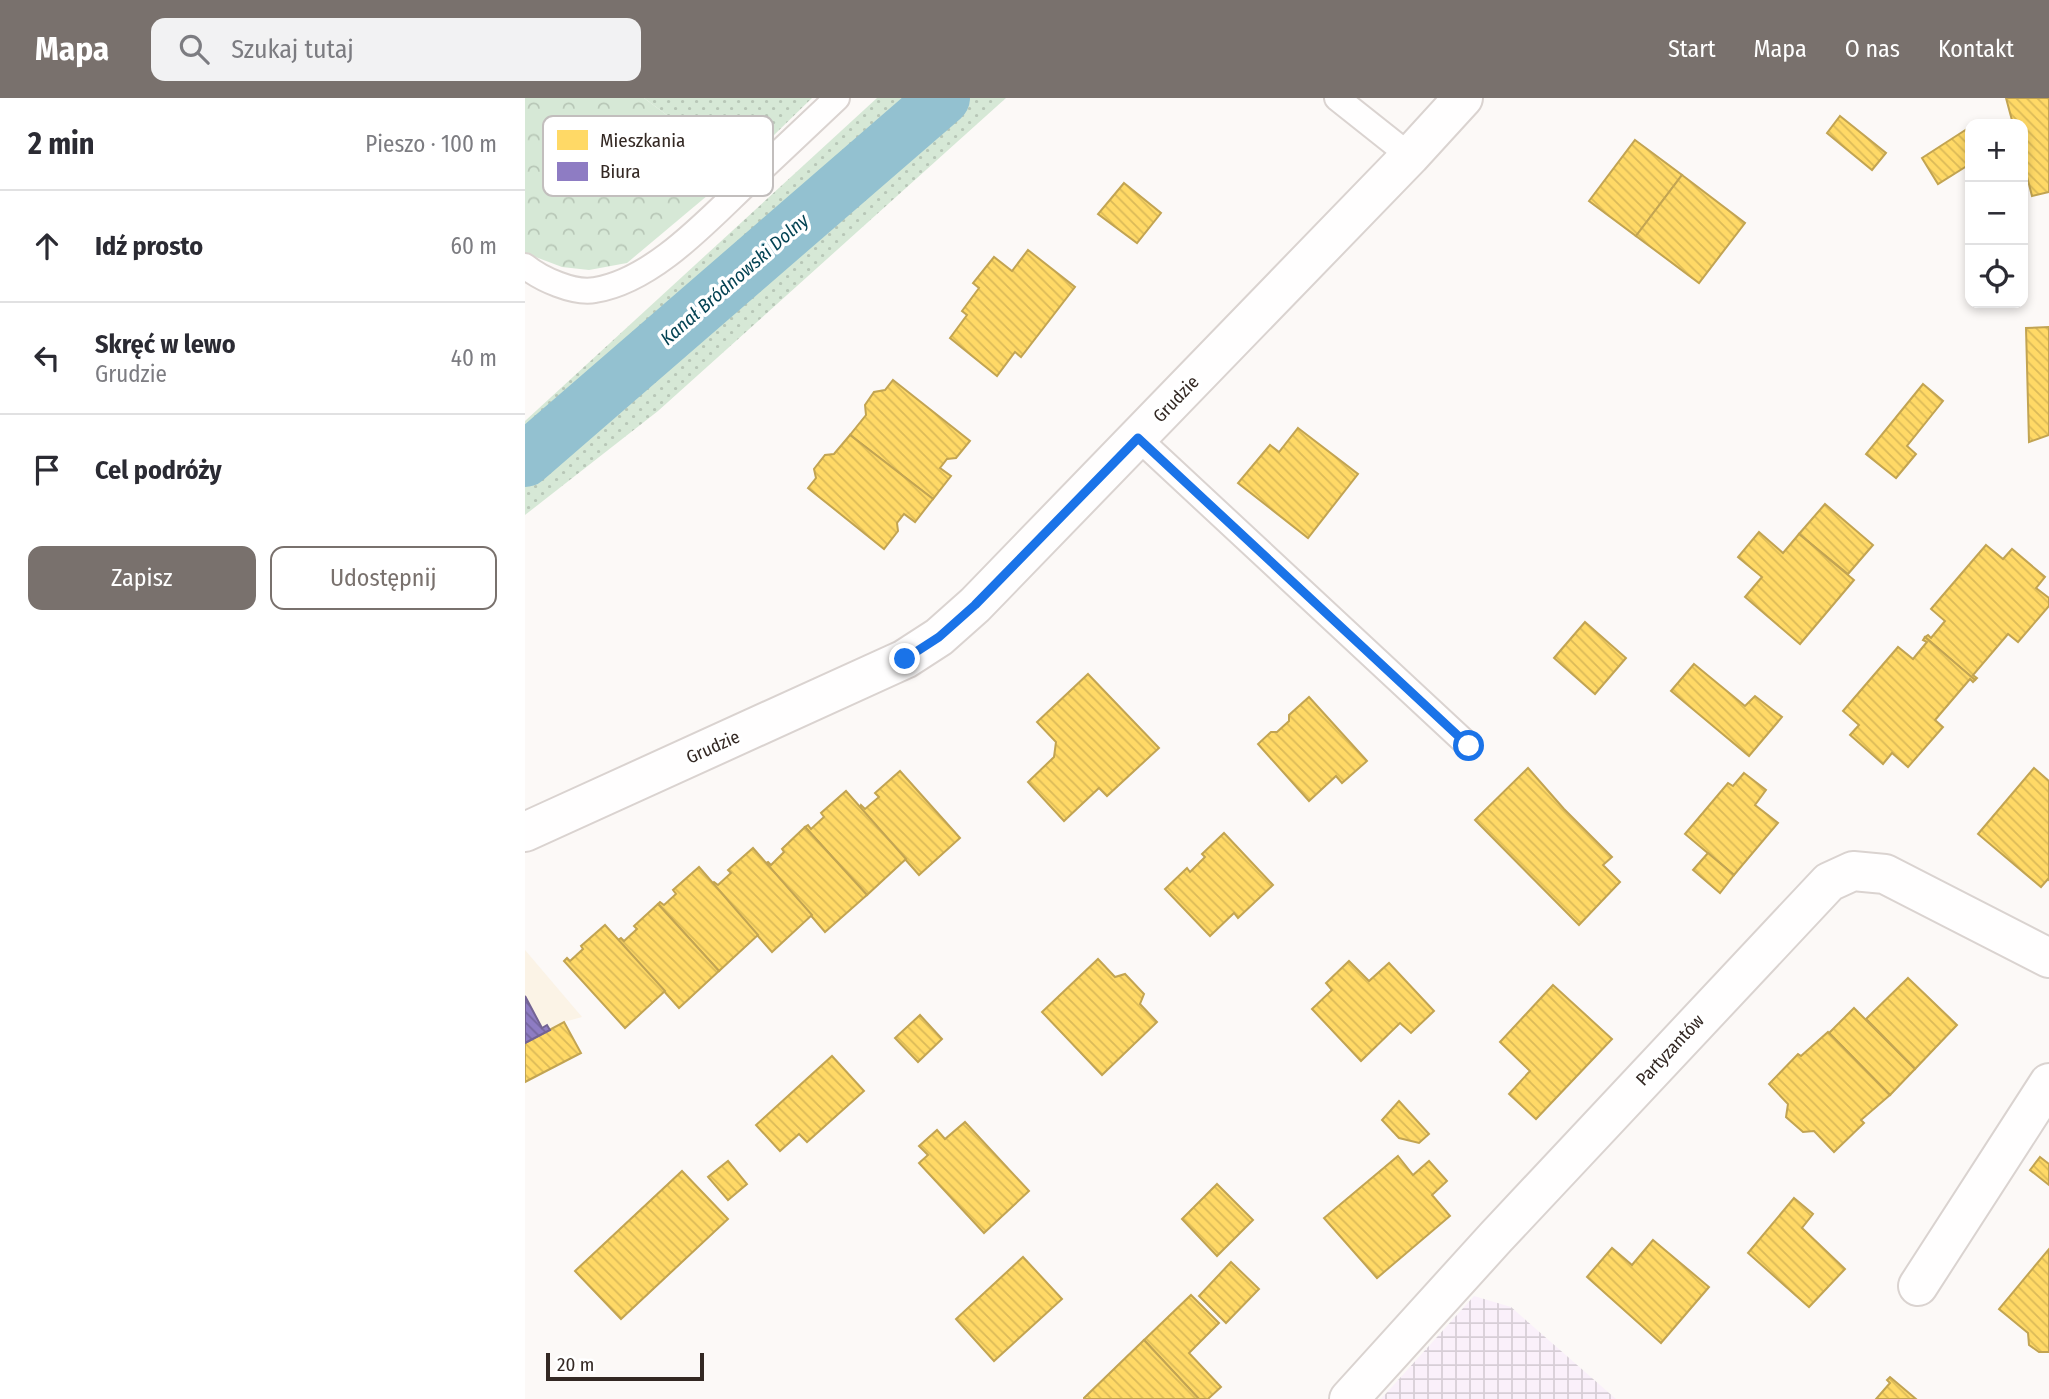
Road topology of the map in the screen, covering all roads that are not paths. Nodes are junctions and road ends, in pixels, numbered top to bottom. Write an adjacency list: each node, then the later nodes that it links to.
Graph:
1 (837, 98): 5 (lane)
2 (1337, 98): 4 (lane)
3 (1463, 98): 4 (street, Grudzie)
4 (1410, 156): 8 (street, Grudzie)
5 (773, 159)
6 (734, 196): 7 (lane)
7 (525, 266)
8 (1138, 438): 9 (lane); 10 (street, Grudzie)
9 (1469, 746)
10 (525, 832)
11 (2049, 958): 14 (street, Partyzantów)
12 (2049, 1083): 13 (street)
13 (1918, 1286)
14 (1349, 1399)

